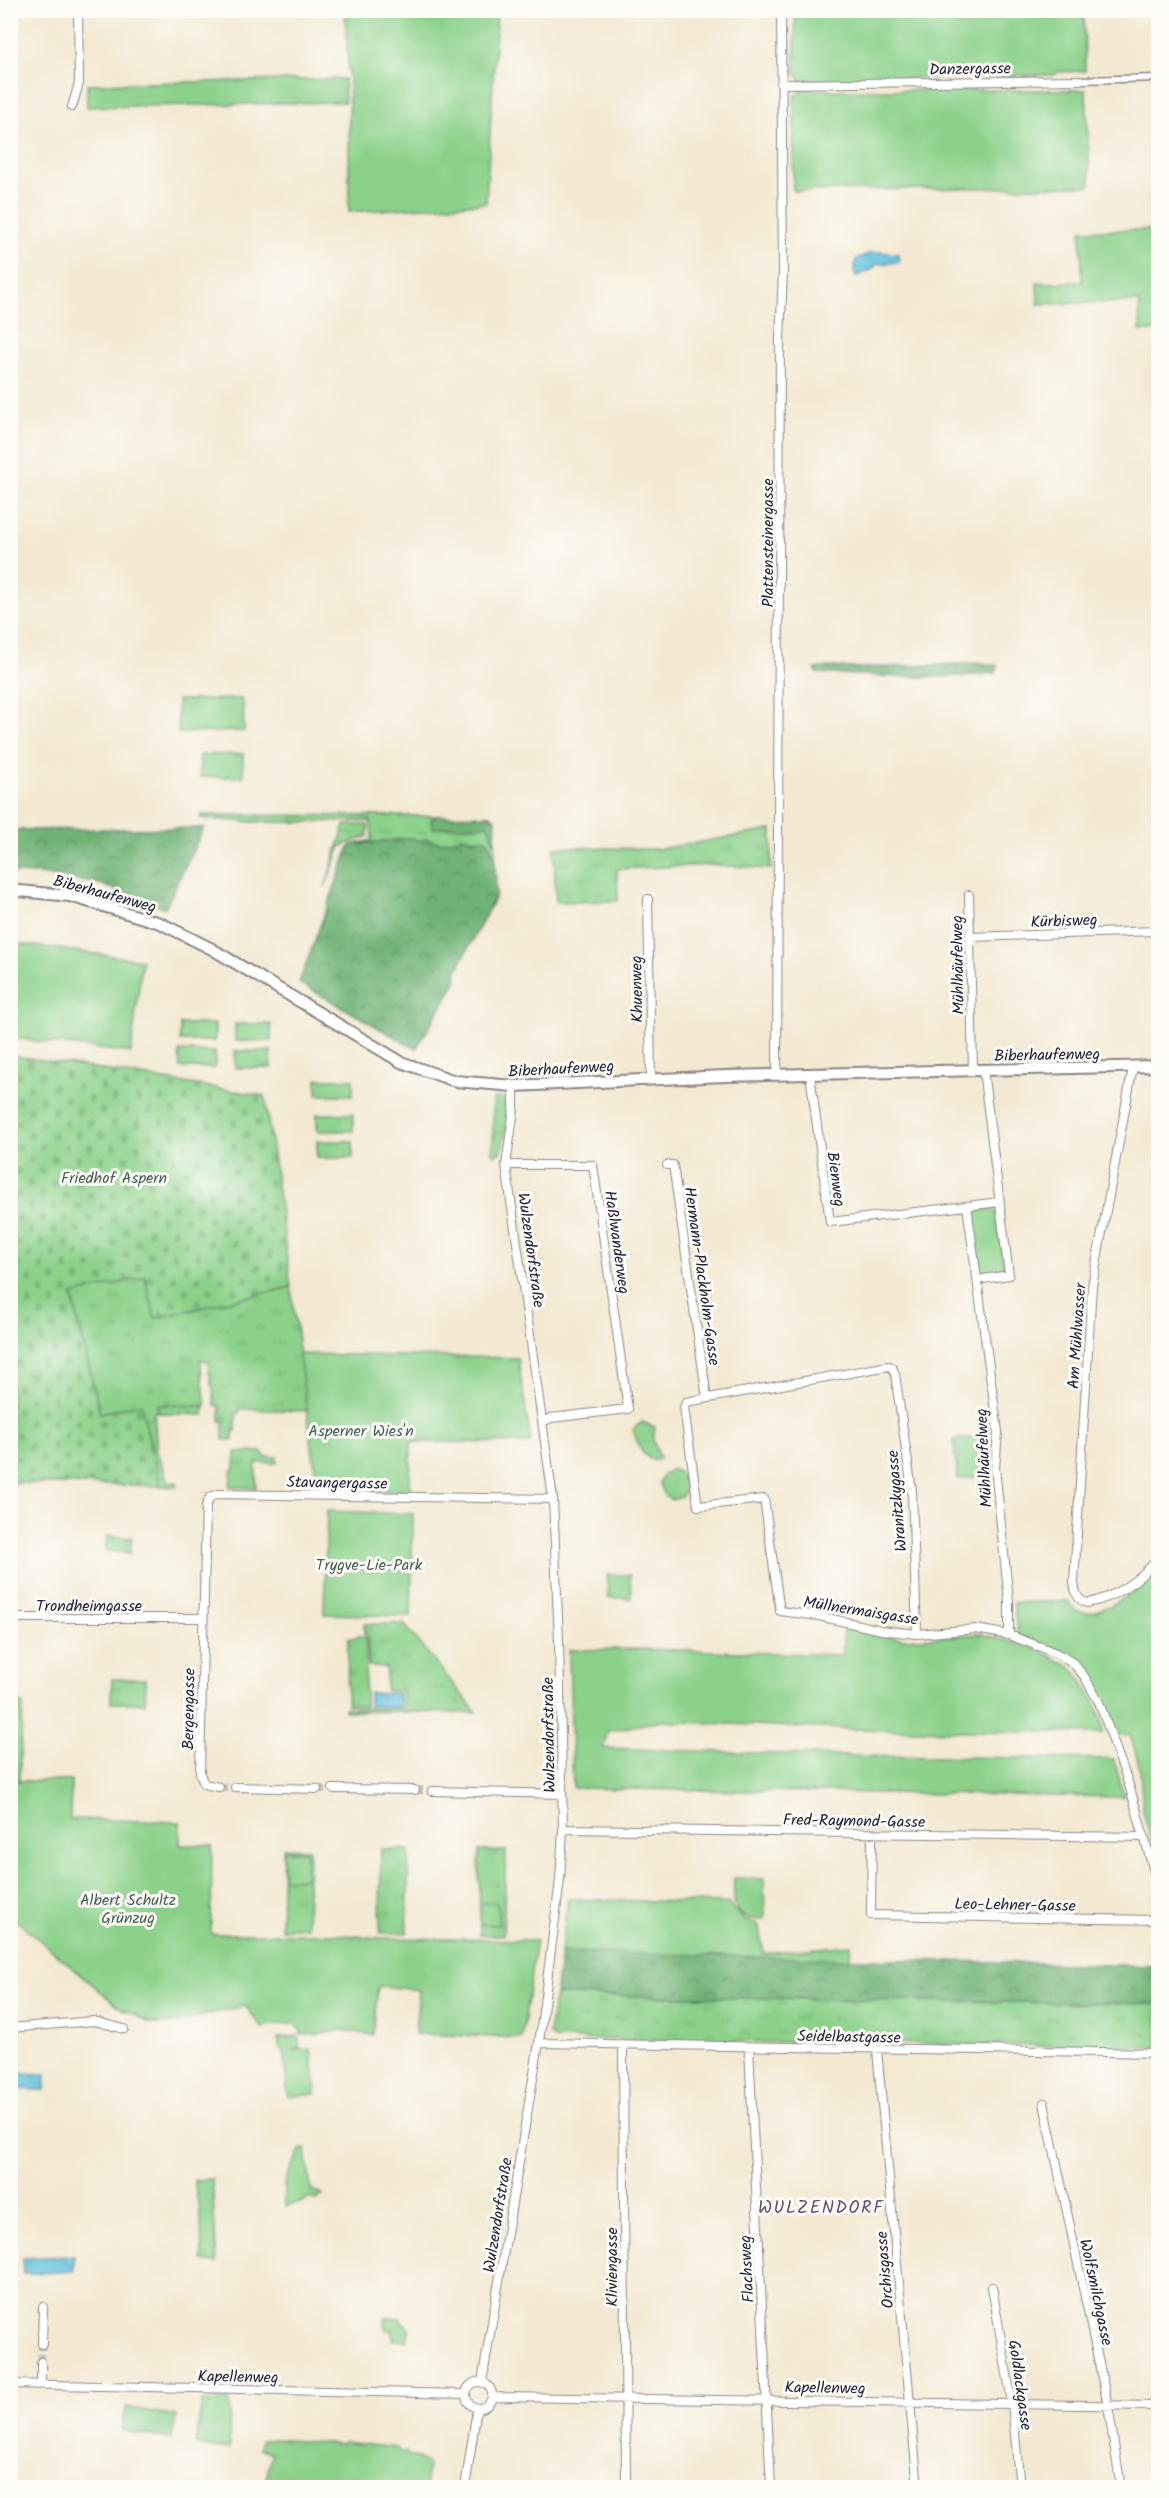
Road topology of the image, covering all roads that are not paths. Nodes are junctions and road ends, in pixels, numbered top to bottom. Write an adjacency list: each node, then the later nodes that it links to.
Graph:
1 (78, 10): 6 (street)
2 (781, 10): 5 (street, Plattensteinergasse)
3 (1158, 78): 4 (street, Danzergasse)
4 (1080, 80): 5 (street, Danzergasse)
5 (781, 84): 16 (street, Plattensteinergasse)
6 (72, 107)
7 (10, 890): 18 (main road, Biberhaufenweg)
8 (969, 895): 11 (street, Mühlhäufelweg)
9 (648, 899): 17 (street, Khuenweg)
10 (1158, 931): 11 (street, Kürbisweg)
11 (970, 937): 14 (street, Mühlhäufelweg)
12 (1158, 1066): 13 (main road, Biberhaufenweg)
13 (1133, 1067): 14 (main road, Biberhaufenweg); 27 (street, Am Mühlwasser)
14 (978, 1070): 15 (main road, Biberhaufenweg); 21 (street, Mühlhäufelweg)
15 (810, 1074): 16 (main road, Biberhaufenweg); 22 (street, Bienweg)
16 (777, 1075): 17 (main road, Biberhaufenweg)
17 (651, 1078): 18 (main road, Biberhaufenweg)
18 (514, 1086): 19 (street, Wulzendorfstraße)
19 (506, 1165): 25 (street, Wulzendorfstraße); 25 (street, Haßlwanderweg)
20 (667, 1165): 24 (street, Hermann-Plackholm-Gasse)
21 (999, 1202): 22 (street); 23 (street, Mühlhäufelweg)
22 (967, 1206): 23 (street, Mühlhäufelweg)
23 (977, 1280): 31 (street, Mühlhäufelweg)
24 (707, 1398): 30 (street, Müllnermaisgasse); 30 (street, Wranitzkygasse)
25 (543, 1422): 26 (street, Wulzendorfstraße)
26 (553, 1499): 29 (street, Stavangergasse); 38 (street, Wulzendorfstraße)
27 (1158, 1558)
28 (10, 1618): 29 (street, Trondheimgasse)
29 (204, 1618): 32 (street, Bergengasse)
30 (917, 1634): 31 (street, Müllnermaisgasse)
31 (1009, 1635): 41 (street)
32 (219, 1787)
33 (235, 1787): 34 (street)
34 (317, 1789)
35 (333, 1789): 36 (street)
36 (415, 1790)
37 (432, 1791): 38 (street)
38 (562, 1794): 39 (street, Wulzendorfstraße)
39 (563, 1829): 40 (street, Fred-Raymond-Gasse); 46 (street, Wulzendorfstraße)
40 (872, 1834): 41 (street, Fred-Raymond-Gasse); 43 (street, Leo-Lehner-Gasse)
41 (1144, 1837): 42 (street)
42 (1158, 1885)
43 (1158, 1920)
44 (10, 2028): 45 (street)
45 (124, 2029)
46 (539, 2043): 47 (street, Seidelbastgasse); 56 (street, Wulzendorfstraße)
47 (623, 2046): 48 (street, Seidelbastgasse); 61 (street, Kliviengasse)
48 (749, 2048): 49 (street, Seidelbastgasse); 62 (street, Flachsweg)
49 (877, 2050): 50 (street, Seidelbastgasse); 63 (street, Orchisgasse)
50 (1158, 2054)
51 (1044, 2103): 65 (street, Wolfsmilchgasse)
52 (992, 2287): 64 (street, Goldlackgasse)
53 (43, 2307): 54 (street)
54 (42, 2344)
55 (42, 2362): 58 (street)
56 (482, 2382): 59 (street); 60 (street)
57 (10, 2384): 58 (street, Kapellenweg)
58 (41, 2385): 59 (street, Kapellenweg)
59 (465, 2394): 67 (street)
60 (492, 2397): 61 (street, Kapellenweg); 67 (street)
61 (626, 2398): 62 (street, Kapellenweg); 69 (street, Kliviengasse)
62 (767, 2400): 63 (street, Kapellenweg); 70 (street, Flachsweg)
63 (909, 2402): 64 (street, Kapellenweg); 71 (street, Orchisgasse)
64 (1012, 2403): 65 (street, Kapellenweg); 72 (street, Goldlackgasse)
65 (1108, 2406): 66 (street, Kapellenweg); 73 (street, Wolfsmilchgasse)
66 (1158, 2406)
67 (477, 2408): 68 (street)
68 (465, 2487)
69 (626, 2487)
70 (771, 2487)
71 (918, 2487)
72 (1020, 2487)
73 (1121, 2487)

